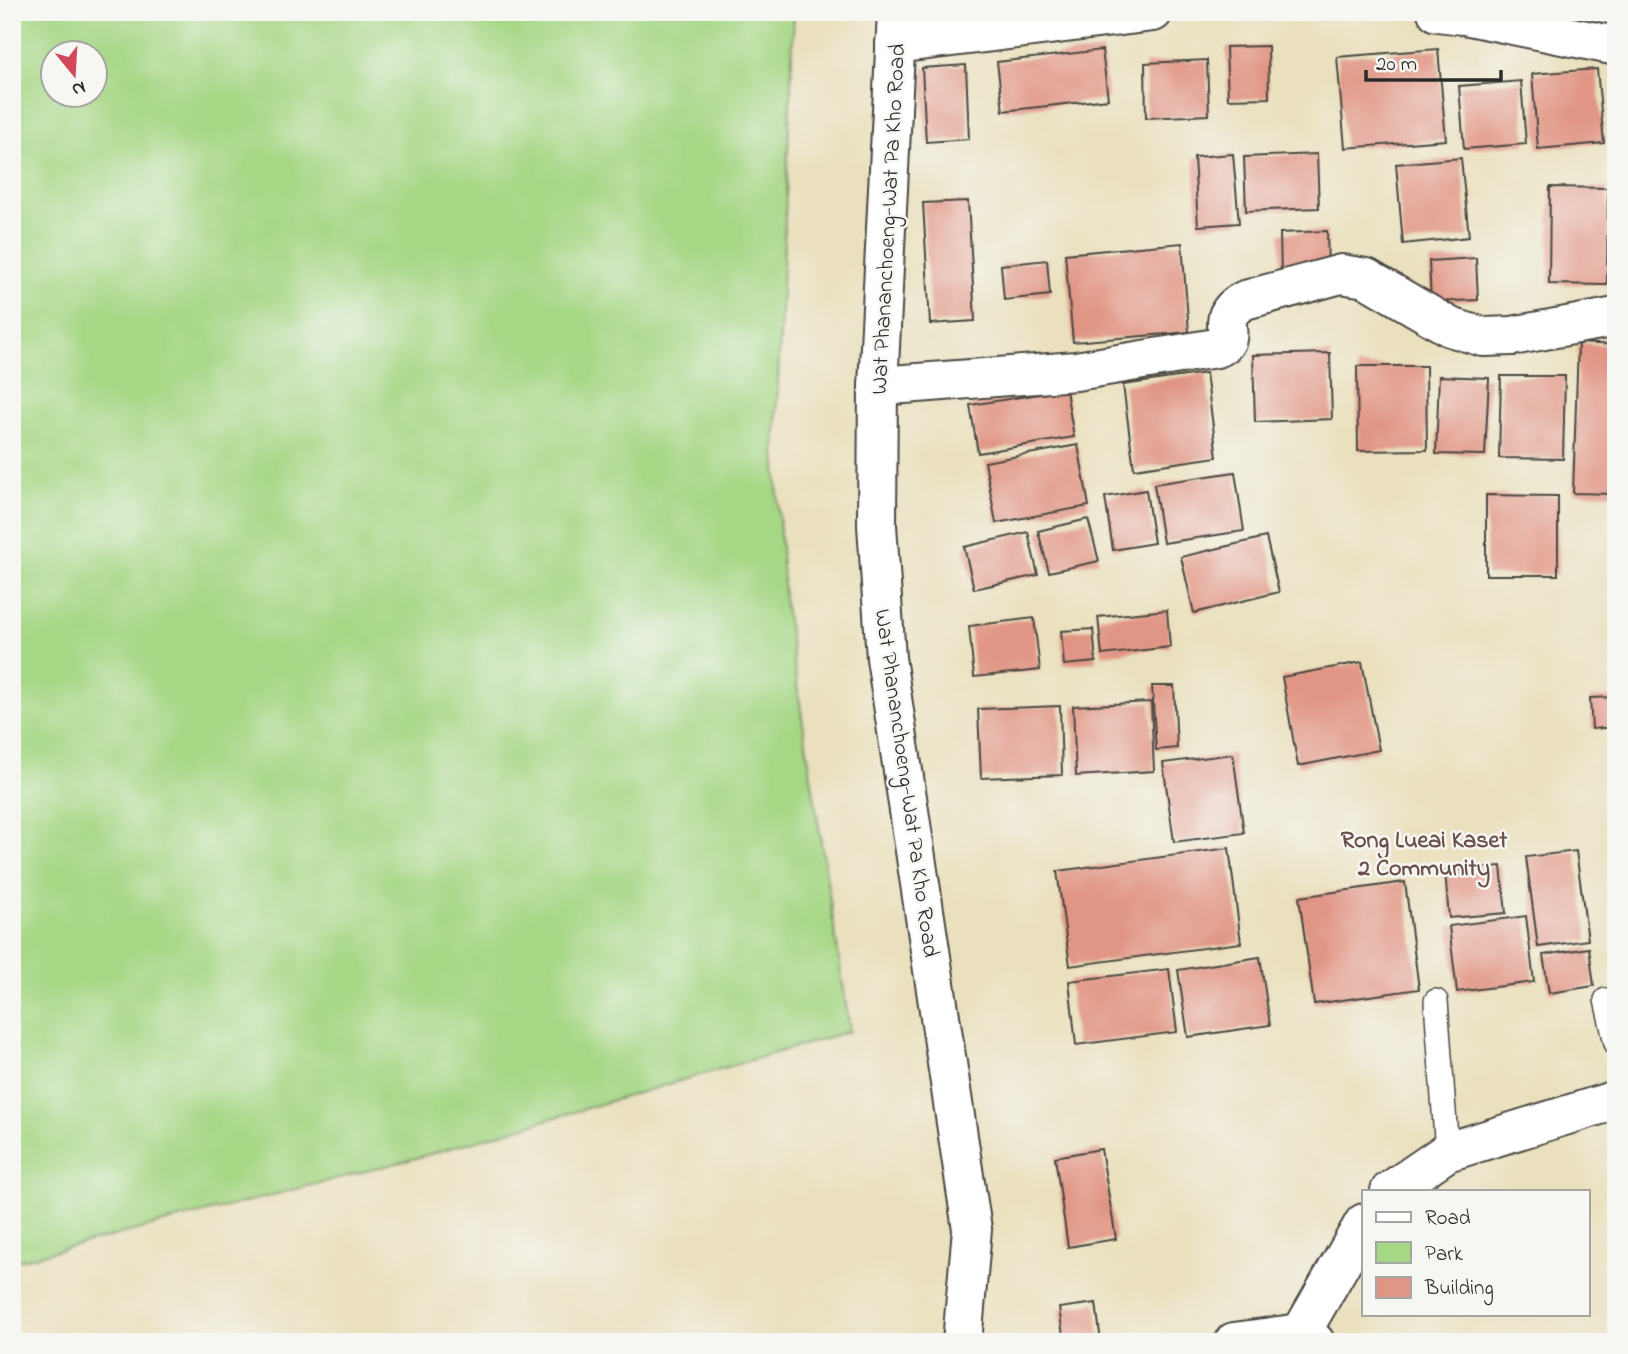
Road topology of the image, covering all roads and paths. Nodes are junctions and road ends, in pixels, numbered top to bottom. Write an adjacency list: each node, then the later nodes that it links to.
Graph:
1 (1153, 12): 3 (street)
2 (1437, 12): 4 (street)
3 (896, 28): 6 (street, Wat Phananchoeng-Wat Pa Kho Road)
4 (1616, 46)
5 (1616, 317): 6 (street)
6 (878, 386): 15 (street, Wat Phananchoeng-Wat Pa Kho Road)
7 (1606, 1000): 9 (lane)
8 (1436, 1001): 11 (lane)
9 (1616, 1043)
10 (1616, 1100): 11 (street)
11 (1447, 1152): 12 (street)
12 (1391, 1190)
13 (1362, 1227): 14 (street)
14 (1308, 1338): 16 (street)
15 (962, 1342)
16 (1234, 1342)

